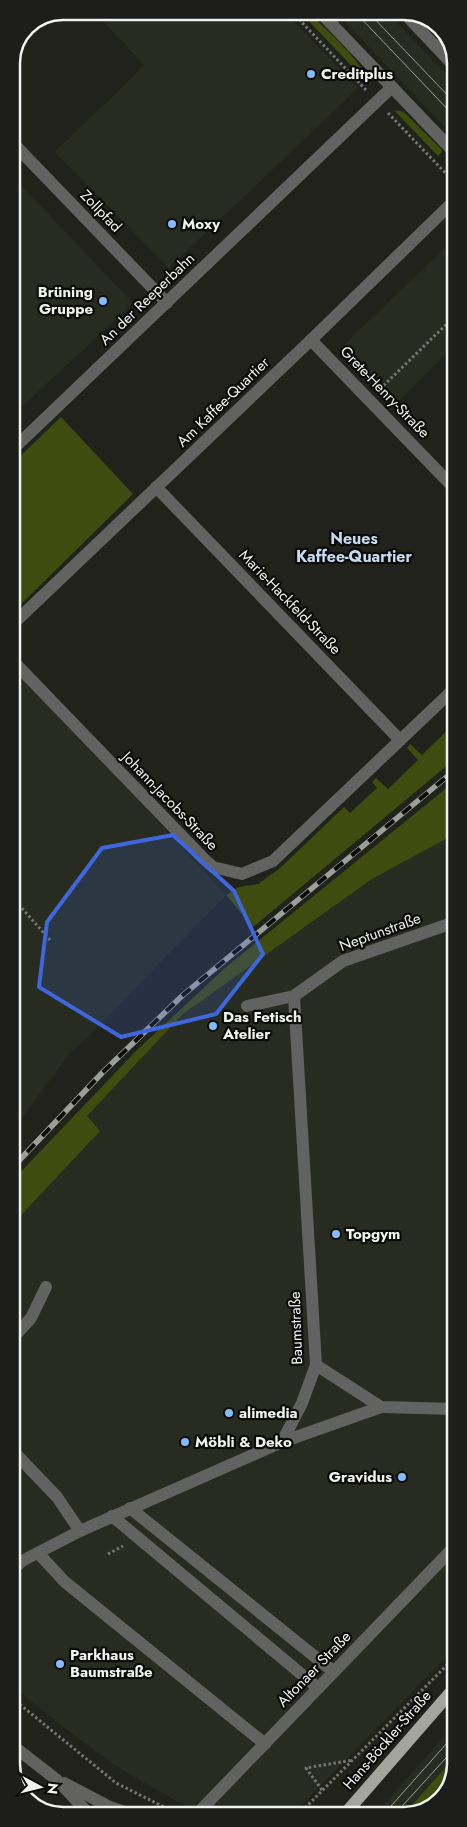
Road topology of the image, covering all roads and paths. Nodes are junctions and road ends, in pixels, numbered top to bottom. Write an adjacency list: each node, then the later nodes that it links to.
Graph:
1 (328, 20): 6 (street)
2 (411, 21): 4 (street)
3 (442, 43): 4 (street)
4 (438, 48): 5 (street)
5 (446, 57)
6 (392, 87): 7 (street); 12 (street, An der Reeperbahn)
7 (447, 145)
8 (20, 150): 12 (street, Zollpfad)
9 (438, 165): 10 (path)
10 (447, 174)
11 (447, 208): 14 (street, Am Kaffee-Quartier)
12 (166, 303): 16 (street, An der Reeperbahn)
13 (447, 324): 15 (path)
14 (311, 340): 17 (street, Grete-Henry-Straße); 18 (street, Am Kaffee-Quartier)
15 (378, 390)
16 (20, 443)
17 (447, 481)
18 (156, 487): 19 (street, Am Kaffee-Quartier); 22 (street, Marie-Hackfeld-Straße)
19 (20, 617)
20 (20, 668): 22 (street, Johann-Jacobs-Straße)
21 (447, 696): 22 (street, Johann-Jacobs-Straße)
22 (400, 740)
23 (20, 906): 25 (path)
24 (447, 925): 26 (street, Neptunstraße)
25 (50, 940)
26 (294, 996): 27 (street); 30 (street, Baumstraße)
27 (247, 1006)
28 (46, 1287): 29 (street)
29 (20, 1330)
30 (316, 1365): 31 (street); 33 (street, Baumstraße)
31 (381, 1407): 32 (street); 33 (street)
32 (447, 1409)
33 (282, 1442): 35 (street)
34 (20, 1458): 37 (street)
35 (130, 1508): 36 (street); 44 (street)
36 (112, 1516): 37 (street); 45 (street)
37 (80, 1531): 39 (street)
38 (113, 1552): 40 (path)
39 (38, 1553): 42 (street); 48 (street)
40 (108, 1554)
41 (447, 1554): 44 (street, Altonaer Straße)
42 (20, 1564)
43 (447, 1665): 50 (path)
44 (334, 1672): 45 (street, Altonaer Straße)
45 (318, 1688): 48 (street, Altonaer Straße)
46 (447, 1696): 58 (main road, Hans-Böckler-Straße)
47 (20, 1705): 55 (path)
48 (265, 1744): 56 (street, Altonaer Straße)
49 (20, 1750): 51 (street)
50 (353, 1760): 52 (path); 52 (path)
51 (57, 1780): 53 (street); 54 (street)
52 (322, 1790): 57 (path)
53 (82, 1807)
54 (110, 1807)
55 (164, 1807)
56 (204, 1807)
57 (306, 1807)
58 (351, 1807)

